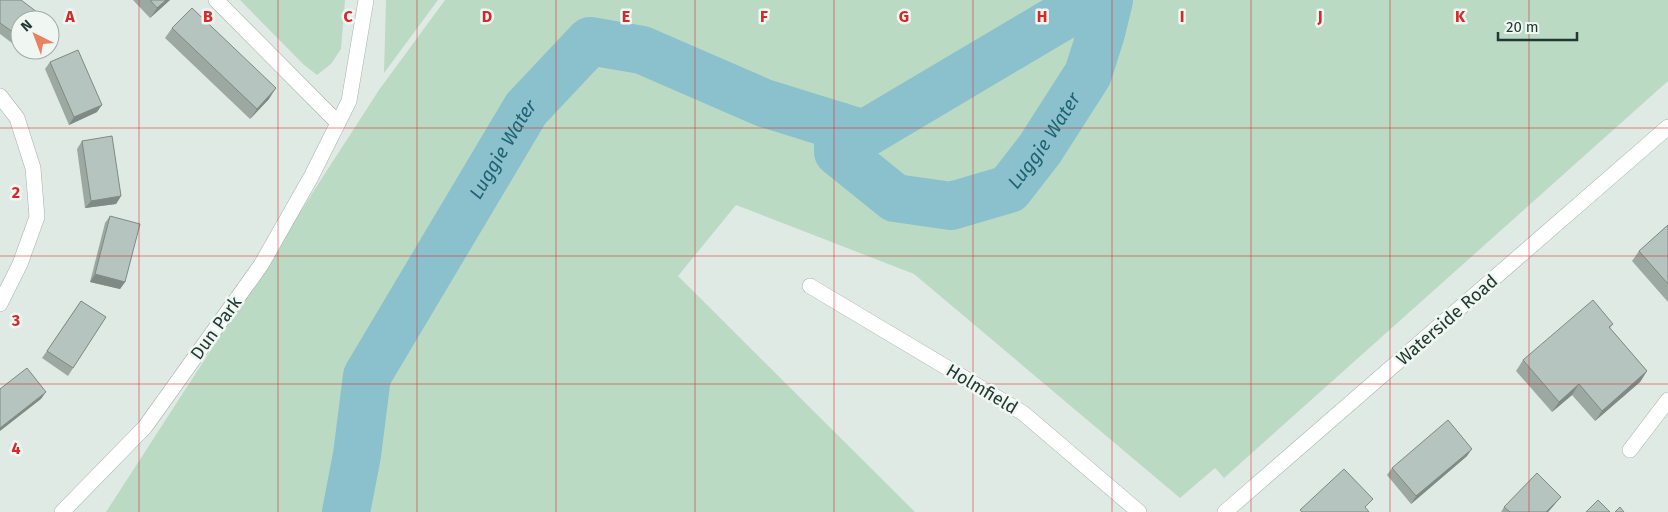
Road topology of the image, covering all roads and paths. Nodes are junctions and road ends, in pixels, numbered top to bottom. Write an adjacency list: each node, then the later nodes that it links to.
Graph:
1 (216, 0): 4 (street)
2 (366, 0): 4 (street, Dun Park)
3 (0, 96): 7 (street)
4 (338, 123): 10 (street, Dun Park)
5 (1668, 127): 12 (street, Waterside Road)
6 (810, 286): 11 (street, Holmfield)
7 (0, 304)
8 (1668, 400): 9 (street)
9 (1630, 450)
10 (62, 512)
11 (1139, 512)
12 (1225, 512)

